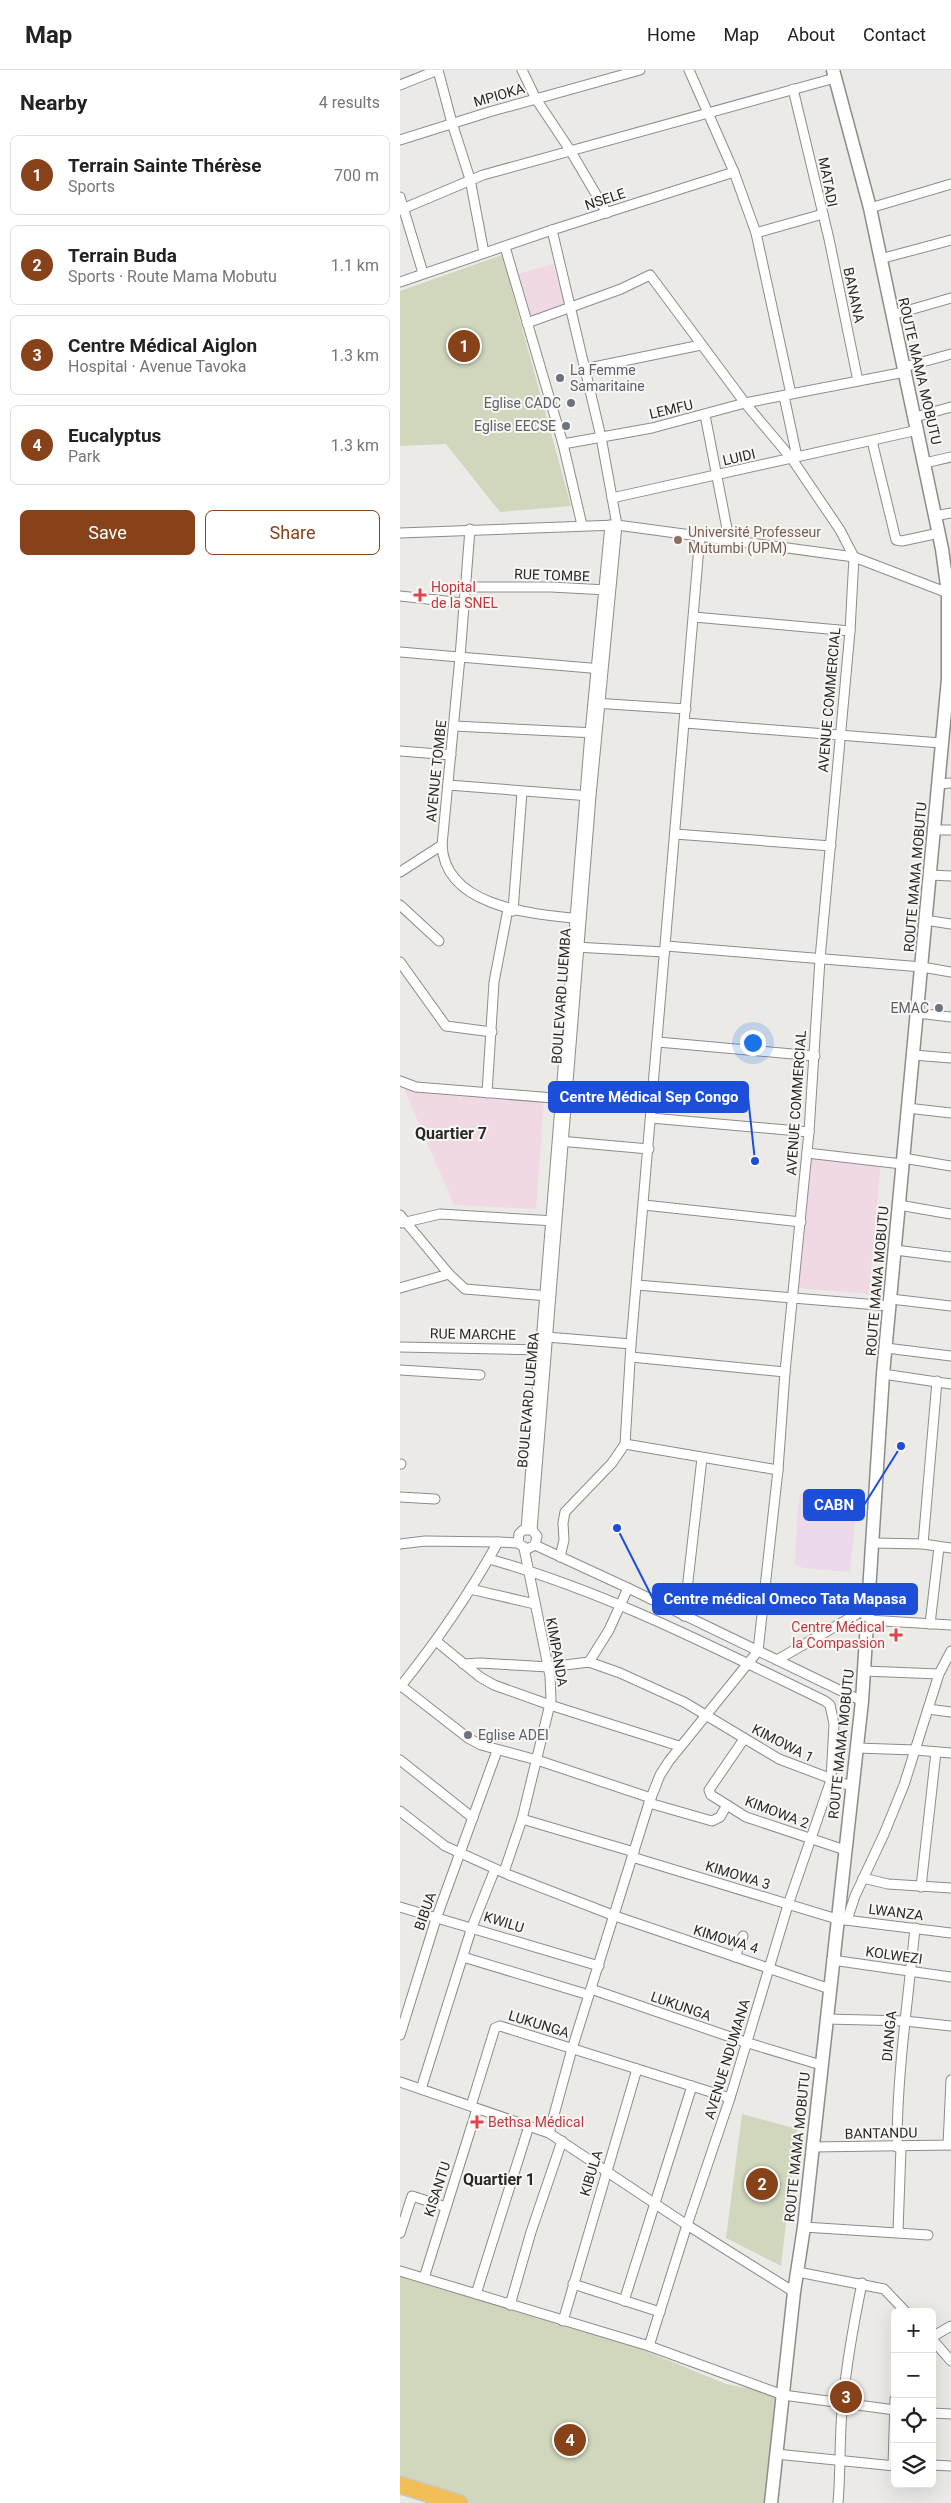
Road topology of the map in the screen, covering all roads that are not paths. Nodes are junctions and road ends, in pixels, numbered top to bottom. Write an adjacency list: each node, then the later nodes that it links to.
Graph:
1 (438, 70): 6 (street); 10 (street)
2 (522, 70): 8 (street)
3 (640, 70): 8 (street, MPIOKA)
4 (689, 70): 9 (street)
5 (834, 74): 7 (street); 17 (street, ROUTE MAMA MOBUTU)
6 (400, 85)
7 (794, 89): 9 (street); 20 (street, MATADI)
8 (536, 99): 10 (street, MPIOKA); 12 (street)
9 (709, 112): 12 (street); 13 (street)
10 (452, 123): 11 (street, MPIOKA); 14 (street)
11 (400, 140)
12 (570, 150): 14 (street); 19 (street)
13 (734, 172): 19 (street, NSELE); 22 (street)
14 (470, 179): 18 (street); 25 (street)
15 (951, 184): 17 (street)
16 (400, 197): 18 (street)
17 (870, 208): 26 (street, ROUTE MAMA MOBUTU)
18 (402, 209): 27 (street)
19 (607, 213): 21 (street, NSELE)
20 (823, 214): 22 (street, MATADI); 37 (street, BANANA)
21 (552, 230): 24 (street, NSELE); 30 (street, BOULEVARD LUEMBA)
22 (756, 233): 38 (street)
23 (951, 240): 26 (street)
24 (505, 246): 25 (street, NSELE); 32 (street)
25 (484, 253): 27 (street, NSELE)
26 (880, 258): 31 (street, ROUTE MAMA MOBUTU)
27 (423, 273): 28 (street, NSELE)
28 (400, 282)
29 (951, 298): 31 (street)
30 (569, 308): 32 (street); 33 (street); 35 (street, BOULEVARD LUEMBA)
31 (892, 315): 36 (street, ROUTE MAMA MOBUTU)
32 (527, 323): 46 (street)
33 (701, 345): 35 (street); 39 (street)
34 (951, 354): 36 (street)
35 (584, 369): 44 (street, BOULEVARD LUEMBA)
36 (904, 370): 37 (street); 42 (street, ROUTE MAMA MOBUTU)
37 (858, 381): 38 (street)
38 (787, 395): 39 (street, LEMFU); 48 (street)
39 (746, 403): 41 (street, LEMFU); 48 (street)
40 (951, 407): 42 (street)
41 (706, 415): 44 (street, LEMFU); 50 (street)
42 (914, 417): 43 (street, ROUTE MAMA MOBUTU)
43 (918, 430): 45 (street, LUIDI); 49 (street, ROUTE MAMA MOBUTU)
44 (600, 437): 46 (street, LEMFU); 51 (street, BOULEVARD LUEMBA)
45 (872, 441): 48 (street, LUIDI); 58 (street)
46 (563, 444): 54 (street)
47 (951, 457): 49 (street)
48 (794, 458): 50 (street, LUIDI); 61 (street)
49 (925, 463): 53 (street, ROUTE MAMA MOBUTU)
50 (719, 476): 51 (street, LUIDI); 60 (street)
51 (612, 498): 55 (street, BOULEVARD LUEMBA)
52 (951, 512): 53 (street)
53 (935, 516): 58 (street, ROUTE MAMA MOBUTU)
54 (582, 525): 55 (street); 56 (street)
55 (614, 525): 59 (street); 64 (street, BOULEVARD LUEMBA)
56 (470, 529): 57 (street); 63 (street, AVENUE TOMBE)
57 (400, 533)
58 (939, 533): 62 (street, ROUTE MAMA MOBUTU)
59 (700, 535): 60 (street); 68 (street)
60 (729, 539): 61 (street)
61 (854, 557): 65 (street); 70 (street, AVENUE COMMERCIAL)
62 (948, 568): 65 (street, ROUTE MAMA MOBUTU)
63 (464, 587): 64 (street, RUE TOMBE); 67 (street, AVENUE TOMBE)
64 (606, 590): 73 (street, BOULEVARD LUEMBA)
65 (948, 593): 69 (street, ROUTE MAMA MOBUTU)
66 (400, 596): 67 (street)
67 (463, 603): 72 (street, AVENUE TOMBE)
68 (694, 618): 70 (street); 76 (street)
69 (950, 629): 74 (street, ROUTE MAMA MOBUTU)
70 (850, 631): 80 (street, AVENUE COMMERCIAL)
71 (400, 652): 72 (street)
72 (460, 657): 73 (street); 78 (street, AVENUE TOMBE)
73 (599, 669): 75 (street, BOULEVARD LUEMBA)
74 (949, 679): 81 (street, ROUTE MAMA MOBUTU)
75 (596, 703): 76 (street); 79 (street, BOULEVARD LUEMBA)
76 (686, 709): 77 (street)
77 (685, 723): 80 (street); 91 (street)
78 (454, 726): 79 (street); 83 (street, AVENUE TOMBE)
79 (594, 733): 88 (street, BOULEVARD LUEMBA)
80 (840, 735): 81 (street); 93 (street, AVENUE COMMERCIAL)
81 (945, 736): 85 (street, ROUTE MAMA MOBUTU)
82 (400, 752): 83 (street)
83 (451, 755): 86 (street, AVENUE TOMBE)
84 (951, 783): 85 (street)
85 (938, 784): 89 (street, ROUTE MAMA MOBUTU)
86 (448, 785): 87 (street); 92 (street, AVENUE TOMBE)
87 (522, 792): 88 (street); 98 (street)
88 (588, 796): 99 (street, BOULEVARD LUEMBA)
89 (934, 830): 90 (street); 95 (street, ROUTE MAMA MOBUTU)
90 (951, 830)
91 (675, 834): 93 (street); 104 (street)
92 (442, 845): 94 (street); 98 (street, AVENUE TOMBE)
93 (831, 846): 105 (street, AVENUE COMMERCIAL)
94 (400, 872)
95 (930, 875): 96 (street); 100 (street, ROUTE MAMA MOBUTU)
96 (951, 876)
97 (400, 905): 102 (street)
98 (510, 910): 99 (street, AVENUE TOMBE); 111 (street)
99 (578, 919): 103 (street, BOULEVARD LUEMBA)
100 (925, 920): 101 (street); 107 (street, ROUTE MAMA MOBUTU)
101 (951, 924)
102 (439, 941)
103 (576, 947): 104 (street); 118 (street, BOULEVARD LUEMBA)
104 (665, 949): 105 (street); 112 (street)
105 (820, 959): 107 (street); 114 (street, AVENUE COMMERCIAL)
106 (400, 962): 111 (street)
107 (922, 967): 108 (street); 109 (street, ROUTE MAMA MOBUTU)
108 (951, 972)
109 (917, 1013): 110 (street); 113 (street, ROUTE MAMA MOBUTU)
110 (951, 1017)
111 (492, 1032): 117 (street)
112 (658, 1042): 114 (street); 121 (street)
113 (913, 1055): 115 (street); 119 (street, ROUTE MAMA MOBUTU)
114 (814, 1056): 122 (street, AVENUE COMMERCIAL)
115 (951, 1058)
116 (400, 1081): 117 (street)
117 (487, 1093): 118 (street)
118 (564, 1099): 123 (street, BOULEVARD LUEMBA)
119 (907, 1108): 120 (street); 126 (street, ROUTE MAMA MOBUTU)
120 (951, 1113)
121 (651, 1118): 122 (street); 124 (street)
122 (808, 1132): 125 (street, AVENUE COMMERCIAL)
123 (561, 1141): 124 (street); 132 (street, BOULEVARD LUEMBA)
124 (649, 1149): 128 (street)
125 (807, 1153): 126 (street); 133 (street, AVENUE COMMERCIAL)
126 (903, 1161): 127 (street); 129 (street, ROUTE MAMA MOBUTU)
127 (951, 1166)
128 (644, 1205): 133 (street); 137 (street)
129 (899, 1205): 130 (street); 134 (street, ROUTE MAMA MOBUTU)
130 (951, 1214)
131 (402, 1220): 132 (street); 136 (street)
132 (554, 1221): 139 (street, BOULEVARD LUEMBA)
133 (801, 1222): 140 (street, AVENUE COMMERCIAL)
134 (895, 1250): 135 (street); 141 (street, ROUTE MAMA MOBUTU)
135 (951, 1257)
136 (449, 1274): 138 (street); 139 (street)
137 (637, 1285): 140 (street); 144 (street)
138 (400, 1288)
139 (547, 1296): 143 (street, BOULEVARD LUEMBA); 147 (street, BOULEVARD LUEMBA)
140 (792, 1297): 141 (street); 151 (street, AVENUE COMMERCIAL)
141 (891, 1303): 142 (street); 146 (street, ROUTE MAMA MOBUTU)
142 (951, 1306)
143 (547, 1337): 144 (street); 147 (street, BOULEVARD LUEMBA)
144 (631, 1344): 148 (street)
145 (400, 1347): 147 (street, RUE MARCHE)
146 (886, 1348): 149 (street); 152 (street, ROUTE MAMA MOBUTU)
147 (543, 1350): 161 (street, BOULEVARD LUEMBA)
148 (631, 1356): 151 (street); 156 (street)
149 (951, 1356)
150 (400, 1370): 153 (street)
151 (785, 1372): 158 (street, AVENUE COMMERCIAL)
152 (883, 1374): 154 (street); 163 (street, ROUTE MAMA MOBUTU)
153 (480, 1375)
154 (937, 1382): 155 (street); 165 (street)
155 (951, 1384)
156 (625, 1444): 157 (street); 170 (street)
157 (702, 1458): 158 (street); 178 (street)
158 (778, 1470): 183 (street, AVENUE COMMERCIAL)
159 (400, 1497): 160 (street)
160 (435, 1499)
161 (529, 1530): 166 (street); 167 (street)
162 (498, 1542): 164 (street); 166 (street); 171 (street)
163 (874, 1543): 165 (street); 177 (street, ROUTE MAMA MOBUTU)
164 (400, 1544)
165 (923, 1544): 168 (street)
166 (521, 1546): 167 (street); 172 (street, KIMPANDA)
167 (535, 1546): 170 (street)
168 (938, 1547): 169 (street); 180 (street)
169 (951, 1548)
170 (560, 1557): 173 (street)
171 (489, 1559): 172 (street); 174 (street)
172 (528, 1570): 175 (street, KIMPANDA); 176 (street)
173 (628, 1588): 176 (street); 178 (street)
174 (470, 1589): 175 (street); 182 (street)
175 (535, 1604): 189 (street, KIMPANDA)
176 (621, 1604): 186 (street); 188 (street)
177 (869, 1607): 179 (street, ROUTE MAMA MOBUTU); 185 (street)
178 (684, 1616): 183 (street)
179 (868, 1620): 180 (street); 190 (street, ROUTE MAMA MOBUTU)
180 (930, 1624): 181 (street)
181 (951, 1625)
182 (436, 1641): 187 (street); 192 (street)
183 (758, 1651): 185 (street); 188 (street)
184 (950, 1656): 191 (street)
185 (777, 1660): 193 (street)
186 (589, 1662): 189 (street); 197 (street, KIMOWA 1)
187 (464, 1664): 189 (street); 194 (street)
188 (747, 1664): 197 (street); 207 (street, AVENUE NDUMANA)
189 (549, 1667): 194 (street, KIMPANDA)
190 (864, 1671): 191 (street); 193 (street, ROUTE MAMA MOBUTU)
191 (939, 1674): 195 (street)
192 (400, 1686): 202 (street)
193 (862, 1701): 200 (street, ROUTE MAMA MOBUTU)
194 (550, 1705): 199 (street); 206 (street, KIMPANDA)
195 (928, 1709): 196 (street); 201 (street)
196 (951, 1712)
197 (706, 1713): 198 (street, KIMOWA 1); 199 (street)
198 (744, 1738): 207 (street, KIMOWA 1); 210 (street)
199 (679, 1746): 209 (street)
200 (857, 1748): 201 (street); 208 (street, ROUTE MAMA MOBUTU)
201 (915, 1750): 203 (street); 219 (street)
202 (497, 1751): 206 (street); 212 (street, BIBUA)
203 (936, 1752): 204 (street); 220 (street)
204 (951, 1753)
205 (400, 1760): 212 (street)
206 (537, 1760): 209 (street); 213 (street, KIMPANDA)
207 (831, 1780): 208 (street, KIMOWA 1); 214 (street, AVENUE NDUMANA)
208 (853, 1788): 215 (street, ROUTE MAMA MOBUTU)
209 (650, 1801): 210 (street, KIMOWA 2); 217 (street)
210 (727, 1805): 214 (street, KIMOWA 2)
211 (400, 1811): 216 (street)
212 (474, 1818): 216 (street, BIBUA)
213 (522, 1819): 217 (street); 218 (street, KIMPANDA)
214 (811, 1840): 215 (street, KIMOWA 2); 222 (street, AVENUE NDUMANA)
215 (845, 1850): 226 (street, ROUTE MAMA MOBUTU)
216 (460, 1854): 218 (street); 225 (street, BIBUA)
217 (633, 1855): 222 (street, KIMOWA 3); 224 (street)
218 (500, 1870): 224 (street); 227 (street, KIMPANDA)
219 (863, 1878): 220 (street); 226 (street)
220 (921, 1886): 221 (street)
221 (951, 1888)
222 (788, 1905): 226 (street, KIMOWA 3); 235 (street, AVENUE NDUMANA)
223 (400, 1907): 225 (street, KWILU)
224 (614, 1916): 231 (street, KIMOWA 4); 234 (street)
225 (436, 1919): 227 (street, KWILU); 243 (street, BIBUA)
226 (842, 1919): 228 (street, LWANZA); 233 (street, ROUTE MAMA MOBUTU)
227 (472, 1927): 232 (street); 234 (street, KWILU)
228 (915, 1928): 229 (street, LWANZA); 236 (street, DIANGA)
229 (951, 1933)
230 (743, 1936): 231 (street)
231 (735, 1956): 235 (street, KIMOWA 4)
232 (463, 1957): 239 (street); 251 (street)
233 (832, 1960): 236 (street, KOLWEZI); 238 (street, ROUTE MAMA MOBUTU)
234 (599, 1966): 239 (street)
235 (770, 1967): 238 (street, KIMOWA 4); 244 (street, AVENUE NDUMANA)
236 (911, 1971): 237 (street, KOLWEZI); 241 (street, DIANGA)
237 (951, 1977)
238 (830, 1989): 240 (street, ROUTE MAMA MOBUTU)
239 (590, 1992): 244 (street, LUKUNGA); 245 (street)
240 (827, 2019): 241 (street); 246 (street, ROUTE MAMA MOBUTU)
241 (905, 2021): 242 (street); 259 (street, DIANGA)
242 (951, 2026)
243 (400, 2035)
244 (745, 2042): 246 (street, LUKUNGA); 252 (street, AVENUE NDUMANA)
245 (572, 2049): 247 (street, LUKUNGA); 253 (street, LUKUNGA); 255 (street)
246 (821, 2065): 258 (street, ROUTE MAMA MOBUTU)
247 (637, 2069): 250 (street, LUKUNGA); 260 (street, KIBULA)
248 (951, 2080): 257 (street)
249 (400, 2082): 251 (street)
250 (692, 2086): 252 (street, LUKUNGA); 261 (street)
251 (421, 2089): 253 (street)
252 (730, 2098): 263 (street, AVENUE NDUMANA)
253 (474, 2107): 254 (street); 262 (street, KISANTU)
254 (529, 2126): 255 (street); 274 (street)
255 (549, 2132): 256 (street)
256 (562, 2141): 260 (street); 276 (street)
257 (949, 2145): 259 (street, BANTANDU)
258 (812, 2147): 259 (street, BANTANDU); 264 (street, ROUTE MAMA MOBUTU)
259 (899, 2147): 265 (street, DIANGA)
260 (606, 2170): 261 (street); 272 (street, KIBULA)
261 (655, 2202): 263 (street); 275 (street)
262 (446, 2206): 266 (street); 270 (street, KISANTU)
263 (687, 2224): 273 (street); 278 (street, AVENUE NDUMANA)
264 (804, 2227): 265 (street); 269 (street, ROUTE MAMA MOBUTU)
265 (898, 2232): 267 (street)
266 (400, 2233)
267 (928, 2235)
268 (400, 2271): 270 (street)
269 (798, 2272): 271 (street); 273 (street, ROUTE MAMA MOBUTU)
270 (424, 2278): 274 (street)
271 (862, 2283): 277 (street); 286 (street)
272 (573, 2284): 275 (street); 279 (street, KIBULA)
273 (794, 2292): 285 (street, ROUTE MAMA MOBUTU)
274 (476, 2294): 276 (street)
275 (624, 2301): 278 (street)
276 (510, 2305): 279 (street)
277 (902, 2308)
278 (660, 2312): 283 (street, AVENUE NDUMANA)
279 (563, 2320): 283 (street)
280 (951, 2326): 281 (street)
281 (936, 2335)
282 (936, 2343): 284 (street)
283 (650, 2346): 285 (street)
284 (951, 2361)
285 (783, 2395): 286 (street); 290 (street, ROUTE MAMA MOBUTU)
286 (843, 2402): 287 (street); 291 (street)
287 (891, 2410)
288 (936, 2413): 289 (street)
289 (951, 2414)
290 (776, 2454): 291 (street); 299 (street, ROUTE MAMA MOBUTU)
291 (842, 2461): 292 (street); 300 (street)
292 (891, 2466)
293 (936, 2466): 294 (street)
294 (951, 2466)
295 (400, 2485): 298 (highway)
296 (400, 2496): 297 (highway)
297 (423, 2503)
298 (459, 2503)
299 (771, 2503)
300 (838, 2503)

